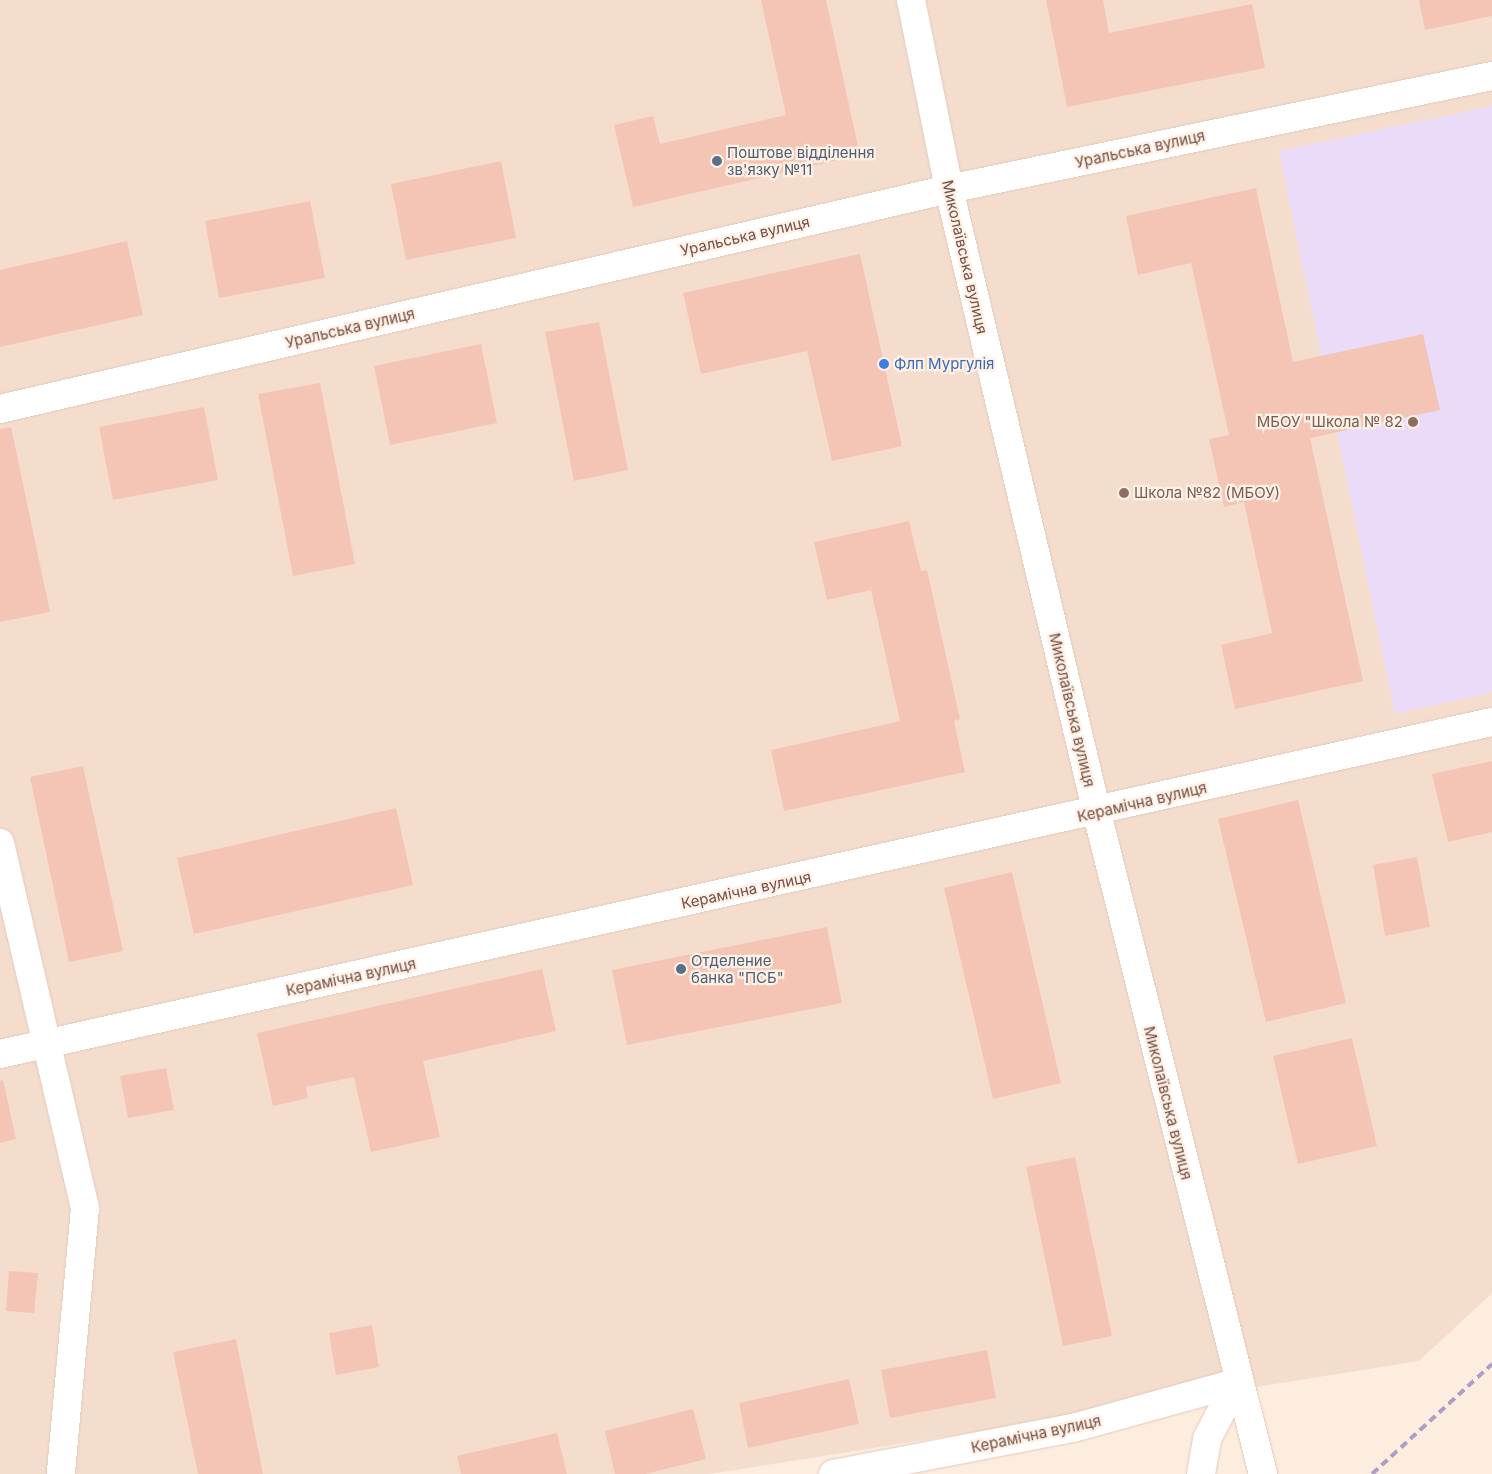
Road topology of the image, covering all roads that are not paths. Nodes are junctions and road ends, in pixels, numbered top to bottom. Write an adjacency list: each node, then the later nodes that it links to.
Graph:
1 (911, 0): 3 (street, Миколаївська вулиця)
2 (1492, 76): 3 (street, Уральська вулиця)
3 (949, 189): 4 (street, Уральська вулиця); 6 (street, Миколаївська вулиця)
4 (0, 409)
5 (1492, 722): 6 (street, Керамічна вулиця)
6 (1097, 813): 8 (street, Керамічна вулиця); 10 (street, Миколаївська вулиця)
7 (0, 843): 8 (street)
8 (47, 1045): 9 (street, Керамічна вулиця); 11 (street)
9 (0, 1054)
10 (1236, 1383): 12 (street, Керамічна вулиця); 13 (street); 14 (street, Миколаївська вулиця)
11 (61, 1474)
12 (832, 1474)
13 (1201, 1474)
14 (1263, 1474)

